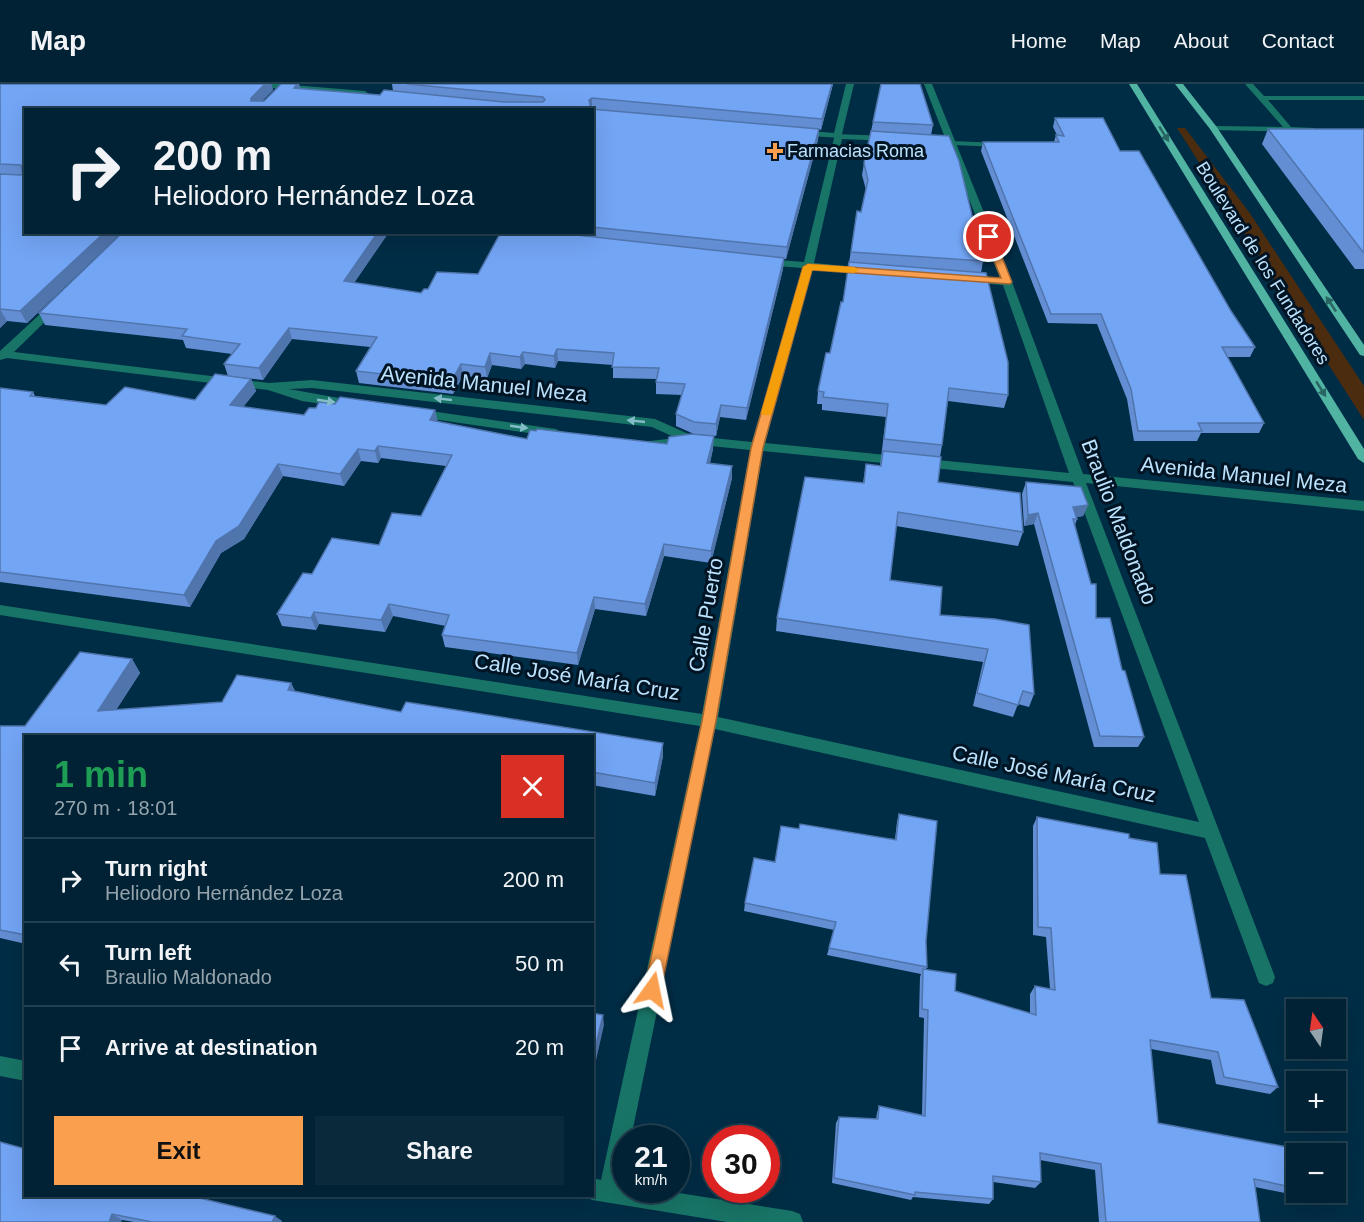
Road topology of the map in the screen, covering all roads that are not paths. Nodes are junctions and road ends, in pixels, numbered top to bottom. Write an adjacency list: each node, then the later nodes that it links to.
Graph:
1 (252, 84): 7 (street)
2 (850, 84): 16 (street, Calle Puerto)
3 (928, 84): 18 (street, Braulio Maldonado)
4 (1133, 84): 37 (main road, Boulevard de los Fundadores, one-way to 37)
5 (1179, 84): 12 (main road, Boulevard de los Fundadores)
6 (1249, 84): 10 (lane)
7 (284, 87): 8 (street); 9 (street)
8 (276, 94)
9 (377, 95)
10 (1261, 98): 11 (lane); 13 (lane)
11 (1364, 98)
12 (1213, 128): 13 (lane); 28 (main road, Boulevard de los Fundadores, one-way to 12)
13 (1288, 128): 14 (lane)
14 (1316, 130)
15 (791, 132): 16 (street)
16 (838, 136): 17 (street); 23 (street, Calle Puerto)
17 (896, 140)
18 (947, 143): 19 (lane); 26 (street, Braulio Maldonado)
19 (1010, 146)
20 (506, 234): 21 (street)
21 (537, 238)
22 (749, 260): 23 (street)
23 (808, 267): 24 (street); 36 (street, Calle Puerto)
24 (878, 272)
25 (960, 278): 26 (street)
26 (1007, 282): 38 (street, Braulio Maldonado)
27 (64, 297): 29 (street)
28 (1364, 352)
29 (2, 356): 30 (street, Avenida Manuel Meza)
30 (269, 387): 31 (street, Avenida Manuel Meza, one-way to 31); 34 (street, Avenida Manuel Meza, one-way to 30)
31 (371, 407)
32 (405, 412): 33 (street, Avenida Manuel Meza, one-way to 33)
33 (567, 434)
34 (691, 440): 35 (street, Avenida Manuel Meza); 36 (street, Avenida Manuel Meza)
35 (636, 444)
36 (757, 448): 38 (street, Avenida Manuel Meza); 41 (street, Calle Puerto)
37 (1364, 459)
38 (1078, 478): 39 (street, Avenida Manuel Meza); 42 (street, Braulio Maldonado)
39 (1364, 506)
40 (0, 610): 41 (street, Calle José María Cruz)
41 (709, 721): 42 (street, Calle José María Cruz); 46 (street, Calle Puerto)
42 (1212, 832): 43 (street, Braulio Maldonado)
43 (1266, 977)
44 (0, 1066): 45 (street)
45 (24, 1071)
46 (601, 1190): 47 (street)
47 (792, 1222)

